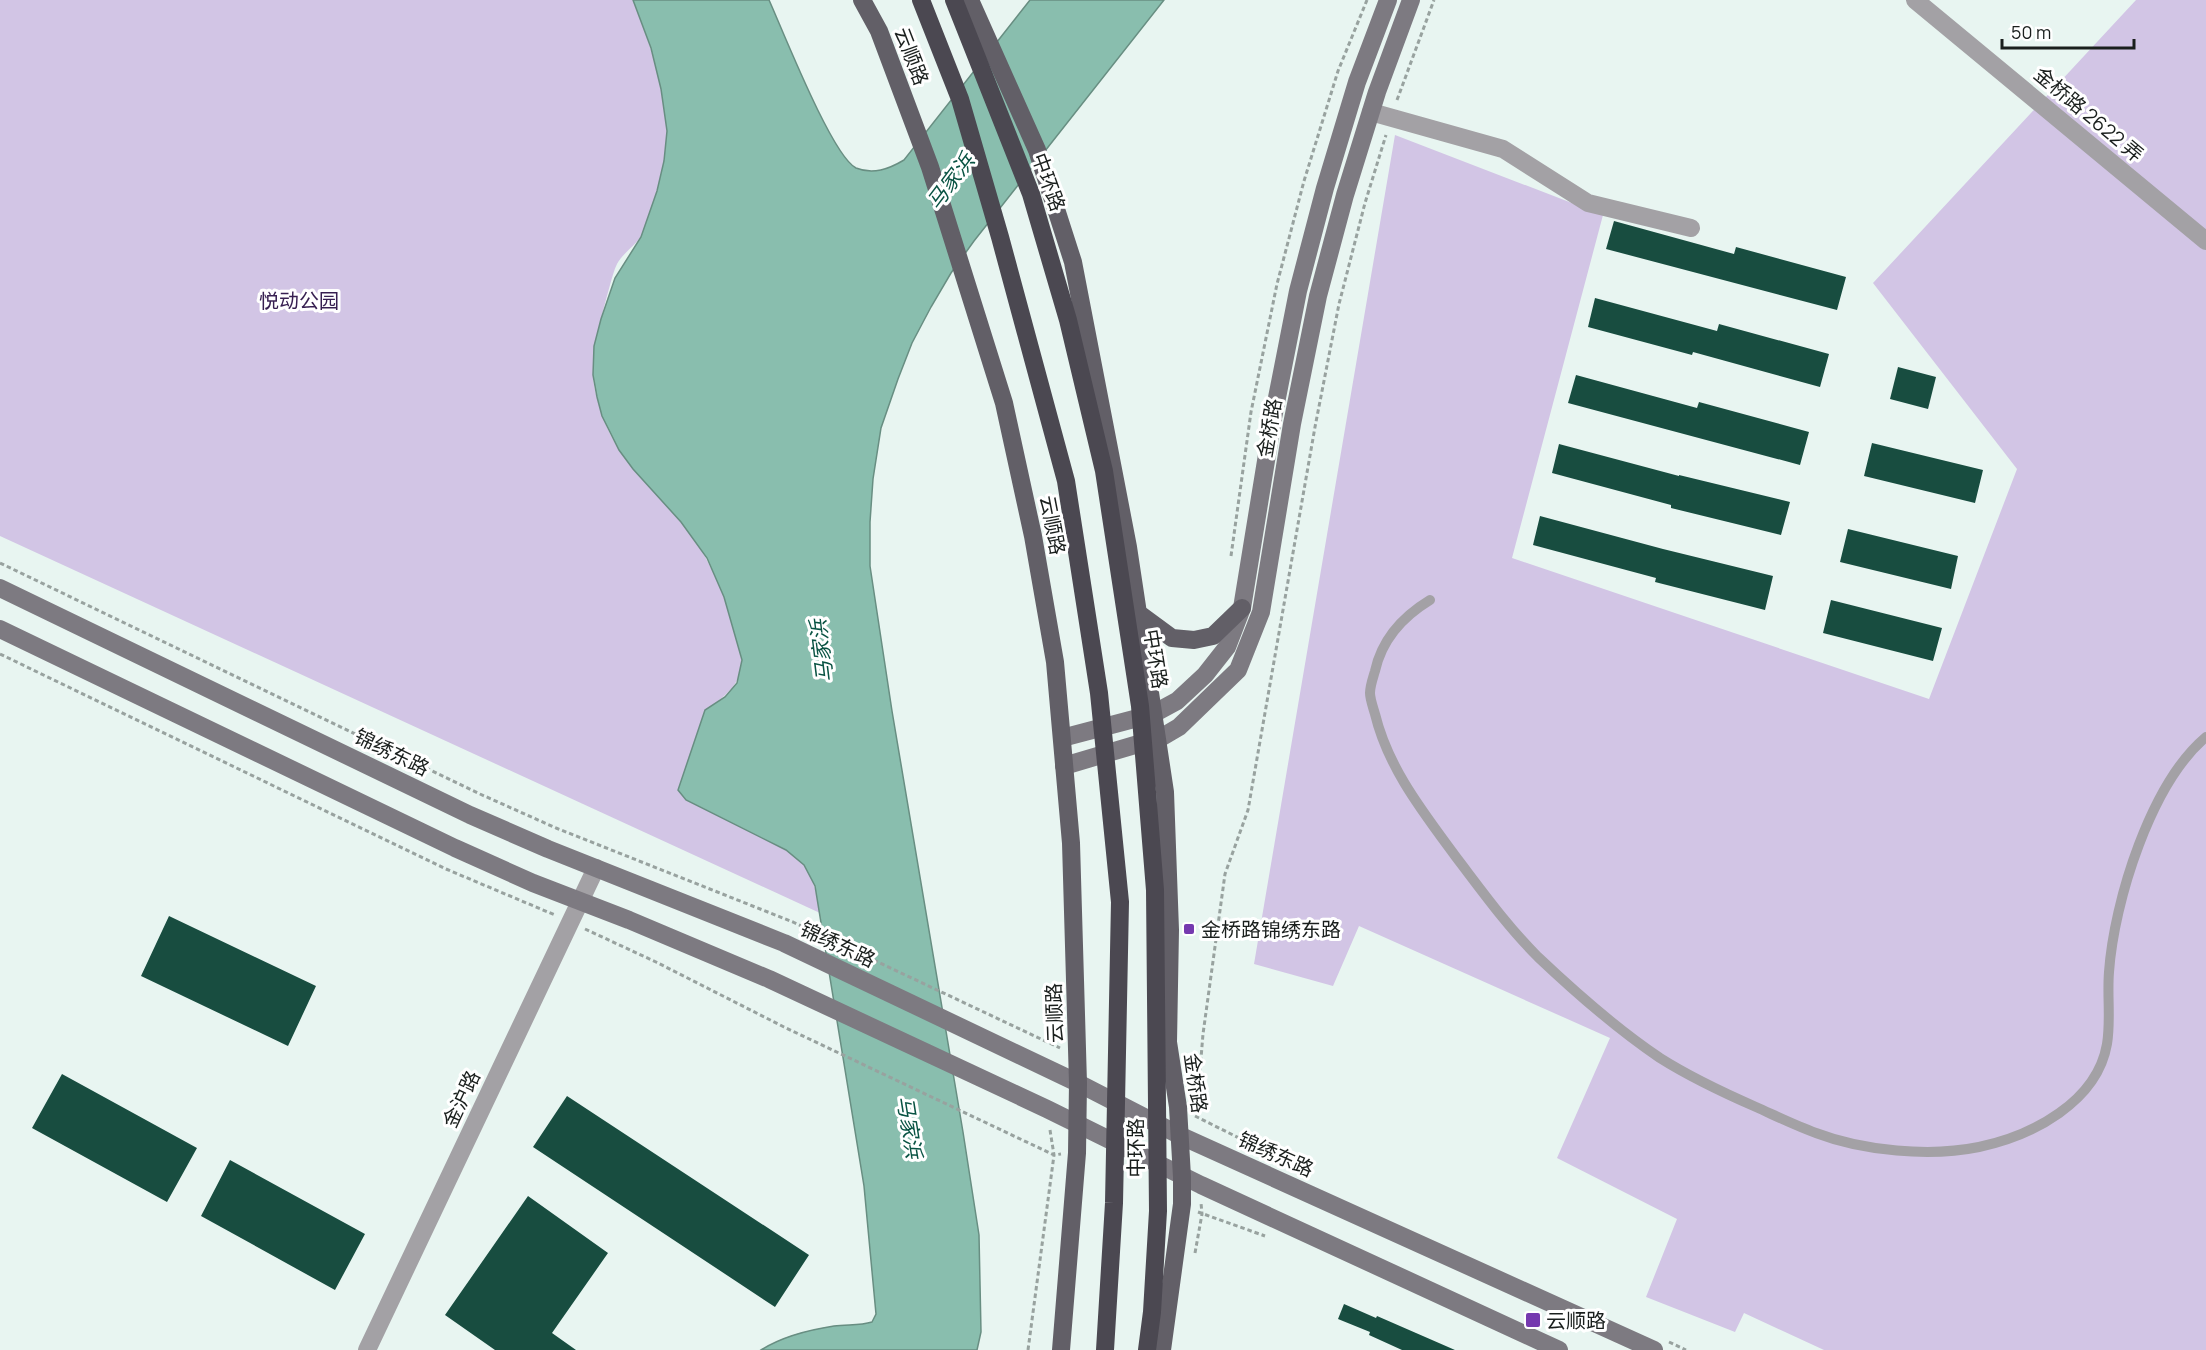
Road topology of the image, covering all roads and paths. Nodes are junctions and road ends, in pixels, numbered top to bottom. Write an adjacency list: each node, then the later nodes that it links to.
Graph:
1 (862, 0): 22 (main road, 云顺路)
2 (921, 0): 51 (highway, 中环路)
3 (954, 0): 52 (highway, 中环路)
4 (970, 0): 17 (main road)
5 (1388, 0): 16 (main road, 金桥路)
6 (1411, 0): 9 (main road, 金桥路)
7 (1434, 0): 10 (path)
8 (1915, 0): 12 (street, 金桥路 2622 弄)
9 (1371, 112): 10 (street); 23 (main road, 金桥路)
10 (1391, 118): 11 (street); 34 (path)
11 (1691, 228)
12 (2206, 241)
13 (0, 563): 28 (path)
14 (0, 588): 25 (main road, 锦绣东路)
15 (1430, 600): 21 (lane)
16 (1242, 609): 17 (main road); 20 (main road, 金桥路)
17 (1138, 613): 20 (main road)
18 (0, 629): 26 (main road)
19 (0, 654): 27 (path)
20 (1153, 714): 22 (main road, 金桥路); 23 (main road)
21 (2206, 737)
22 (1062, 738): 24 (main road, 云顺路)
23 (1157, 740): 24 (main road, 金桥路); 32 (main road, 金桥路)
24 (1064, 766): 29 (main road, 云顺路)
25 (596, 868): 26 (street, 金沪路); 30 (main road, 锦绣东路)
26 (580, 901): 27 (street, 金沪路); 33 (main road)
27 (570, 921): 39 (path); 48 (street, 金沪路)
28 (1037, 1036): 29 (path); 30 (path)
29 (1078, 1057): 31 (main road, 云顺路)
30 (1041, 1065): 31 (main road, 锦绣东路)
31 (1078, 1083): 35 (main road); 36 (main road, 锦绣东路)
32 (1178, 1107): 34 (path); 36 (main road, 金桥路)
33 (1047, 1109): 35 (main road); 39 (path)
34 (1196, 1117): 37 (path); 40 (path)
35 (1077, 1124): 38 (main road); 41 (main road)
36 (1181, 1136): 37 (main road, 锦绣东路); 41 (main road, 金桥路)
37 (1199, 1145): 47 (main road, 锦绣东路)
38 (1077, 1153): 39 (path); 50 (main road)
39 (1054, 1155): 49 (path)
40 (1291, 1164)
41 (1182, 1177): 42 (main road); 43 (main road, 金桥路)
42 (1201, 1185): 44 (path); 54 (main road)
43 (1182, 1204): 44 (path); 53 (main road, 金桥路)
44 (1202, 1214): 45 (path); 46 (path)
45 (1267, 1236)
46 (1195, 1254)
47 (1659, 1345): 55 (path)
48 (367, 1350)
49 (1029, 1350)
50 (1061, 1350)
51 (1105, 1350)
52 (1147, 1350)
53 (1162, 1350)
54 (1559, 1350)
55 (1686, 1350)

